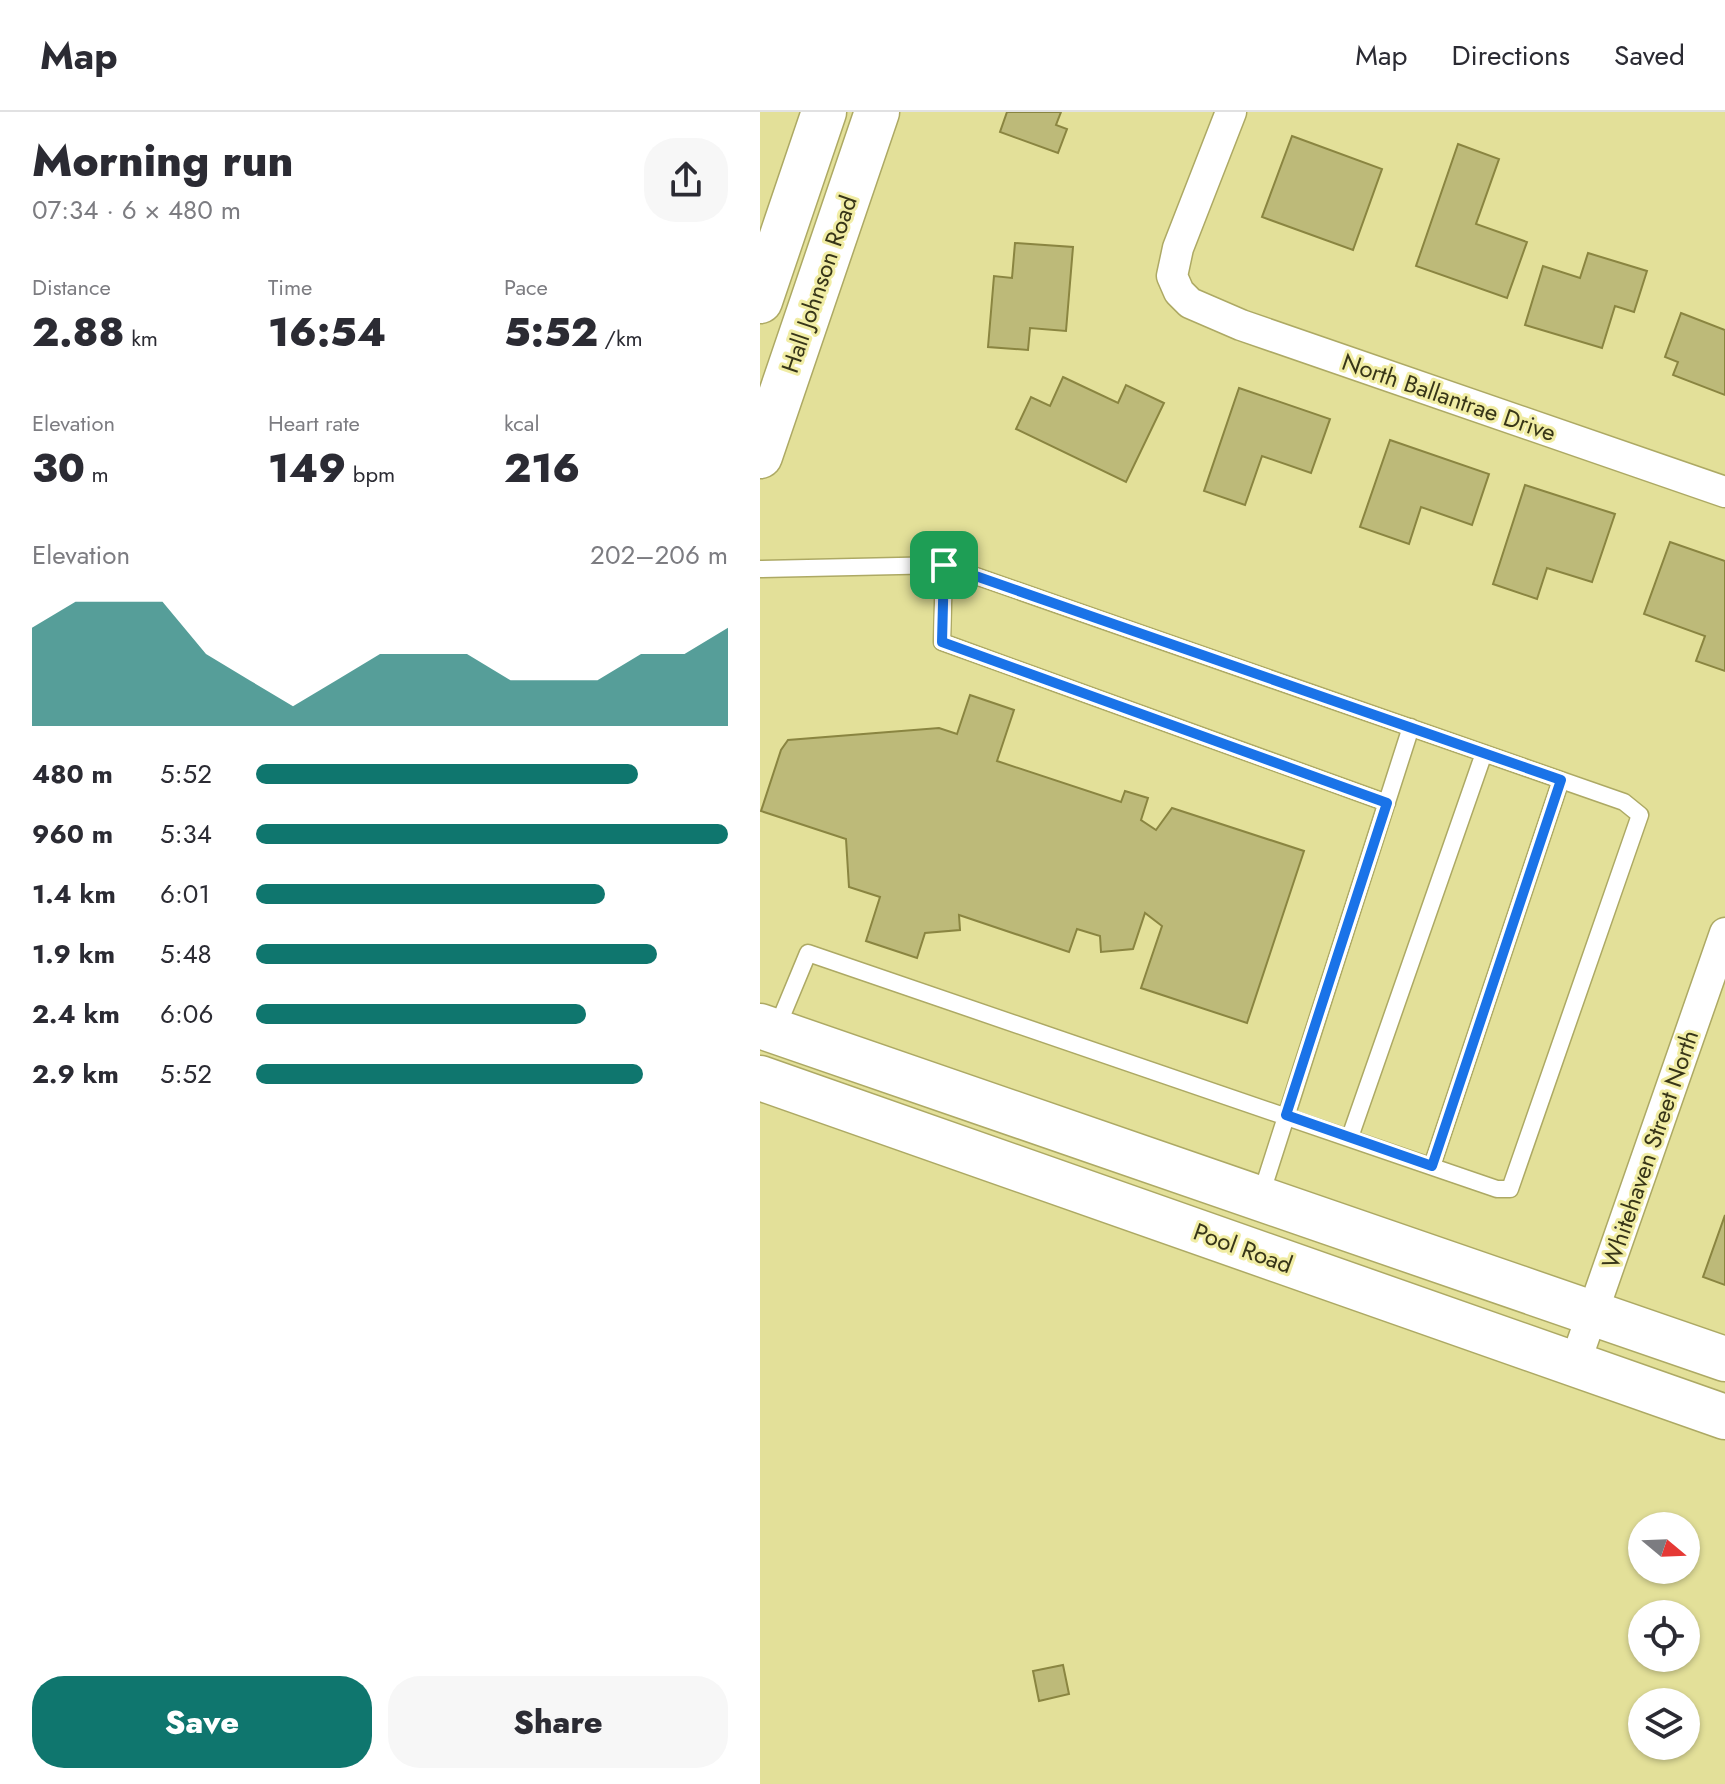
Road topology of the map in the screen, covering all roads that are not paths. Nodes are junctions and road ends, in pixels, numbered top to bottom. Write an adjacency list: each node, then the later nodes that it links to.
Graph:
1 (824, 112): 4 (main road, Hall Johnson Road)
2 (877, 112): 5 (main road, Hall Johnson Road)
3 (1231, 112): 6 (street, North Ballantrae Drive)
4 (760, 301)
5 (760, 456)
6 (1725, 492)
7 (944, 565): 8 (lane); 9 (lane); 12 (lane)
8 (760, 569)
9 (1411, 727): 10 (lane); 12 (lane)
10 (1484, 753): 11 (lane); 17 (lane)
11 (1561, 780): 18 (lane); 18 (lane)
12 (1387, 803): 16 (lane)
13 (1725, 933): 21 (street, Whitehaven Street North)
14 (768, 1029): 16 (lane); 19 (main road)
15 (760, 1078): 20 (main road, Pool Road)
16 (1286, 1115): 17 (lane); 19 (lane)
17 (1350, 1137): 18 (lane)
18 (1432, 1166)
19 (1260, 1198): 20 (main road); 21 (main road)
20 (1241, 1247): 23 (main road, Pool Road)
21 (1592, 1313): 22 (main road); 23 (street, Whitehaven Street North)
22 (1725, 1359)
23 (1574, 1366): 24 (main road, Pool Road)
24 (1725, 1417)

